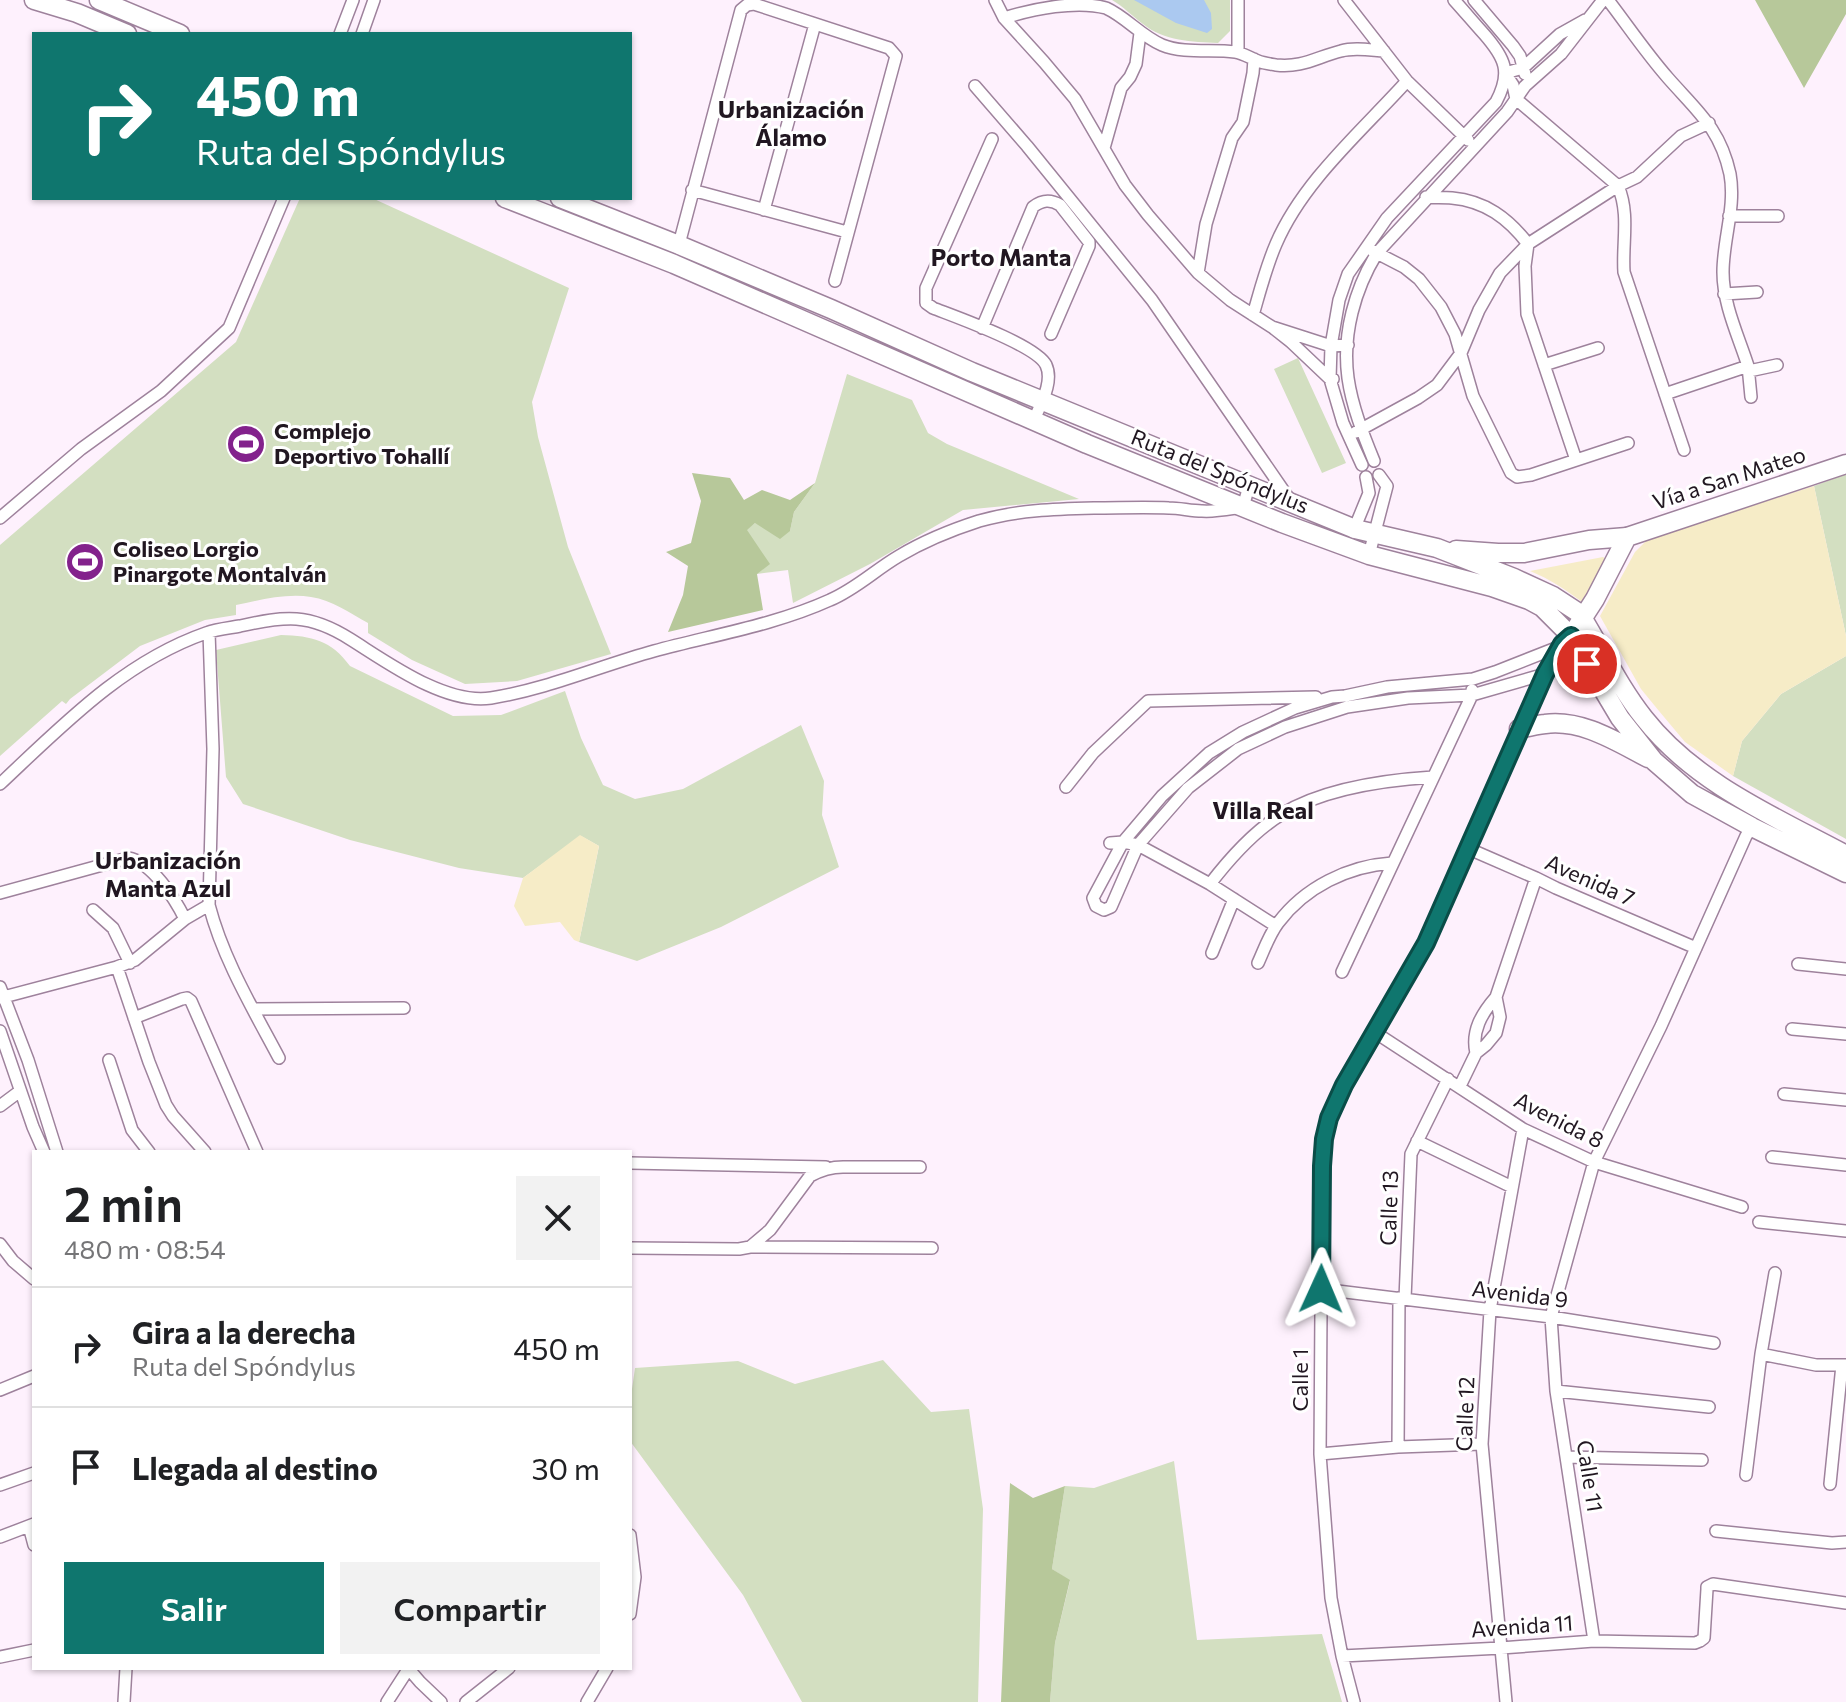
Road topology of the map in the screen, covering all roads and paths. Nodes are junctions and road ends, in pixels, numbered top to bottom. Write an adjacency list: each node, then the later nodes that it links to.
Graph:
1 (34, 0): 15 (main road)
2 (99, 0): 16 (main road)
3 (353, 0): 17 (street)
4 (360, 0): 11 (street)
5 (995, 0): 13 (street)
6 (1238, 0): 21 (street)
7 (1344, 0): 20 (street)
8 (1474, 0): 23 (street)
9 (1606, 0): 12 (street); 29 (street)
10 (1458, 1): 24 (street)
11 (373, 2): 18 (street)
12 (1592, 16): 23 (street); 27 (street)
13 (1004, 18): 19 (street); 33 (street)
14 (815, 24): 36 (street); 41 (street); 44 (street)
15 (122, 32)
16 (175, 32)
17 (341, 32)
18 (363, 32)
19 (1140, 33): 21 (street); 33 (street)
20 (1384, 51): 22 (street); 25 (street)
21 (1238, 52): 22 (street)
22 (1254, 59): 49 (street)
23 (1523, 68): 24 (street); 27 (street)
24 (1505, 73): 28 (street); 30 (street)
25 (1407, 81): 30 (street); 53 (street)
26 (975, 86): 80 (street)
27 (1525, 86): 28 (street)
28 (1516, 99): 32 (street); 34 (street)
29 (1709, 123): 34 (street); 42 (street)
30 (1464, 137): 32 (street); 35 (street)
31 (992, 139): 55 (street)
32 (1475, 147): 37 (street)
33 (1104, 148): 49 (street)
34 (1618, 186): 45 (street); 66 (street)
35 (1416, 188): 37 (street); 47 (street)
36 (692, 190): 41 (street); 46 (street)
37 (1427, 198): 45 (street); 47 (street)
38 (283, 200): 82 (street)
39 (510, 200): 48 (main road, Ruta del Spóndylus)
40 (565, 200): 46 (main road, Ruta del Spóndylus)
41 (764, 210): 44 (street)
42 (1729, 216): 43 (street); 52 (street)
43 (1778, 216)
44 (847, 232): 50 (street)
45 (1528, 244): 60 (street); 61 (street)
46 (679, 245): 48 (street); 68 (main road, Ruta del Spóndylus)
47 (1371, 251): 57 (street); 58 (street); 60 (street)
48 (674, 264): 69 (main road, Ruta del Spóndylus)
49 (1198, 273): 53 (street)
50 (835, 281)
51 (1757, 292): 52 (street)
52 (1724, 294): 63 (street)
53 (1253, 315): 54 (street)
54 (1272, 327): 58 (street); 65 (street)
55 (982, 328): 56 (street); 68 (street)
56 (1051, 334)
57 (1348, 345): 58 (street); 64 (street)
58 (1331, 346): 65 (street)
59 (1598, 348): 61 (street)
60 (1461, 353): 70 (street); 74 (street)
61 (1544, 365): 74 (street)
62 (1777, 365): 63 (street)
63 (1748, 368): 66 (street); 67 (street)
64 (1348, 377): 65 (street); 70 (street)
65 (1330, 379): 71 (street)
66 (1665, 394): 73 (street)
67 (1751, 397)
68 (1042, 400): 69 (street); 77 (main road, Ruta del Spóndylus)
69 (1034, 420): 81 (main road, Ruta del Spóndylus)
70 (1361, 428): 71 (street); 76 (street)
71 (1350, 436): 76 (street)
72 (1628, 443): 74 (street)
73 (1684, 450)
74 (1576, 460)
75 (1846, 464): 85 (main road, Vía a San Mateo)
76 (1370, 469): 78 (street); 79 (street)
77 (1249, 486): 80 (main road, Ruta del Spóndylus); 81 (street)
78 (1387, 486): 79 (street); 84 (street)
79 (1369, 493): 83 (street)
80 (1293, 504): 83 (main road, Ruta del Spóndylus)
81 (1243, 507): 86 (main road, Ruta del Spóndylus); 90 (street)
82 (0, 518)
83 (1355, 529): 84 (main road, Ruta del Spóndylus); 86 (street)
84 (1375, 535): 87 (main road, Ruta del Spóndylus); 88 (street)
85 (1627, 537): 87 (main road, Vía a San Mateo); 89 (main road)
86 (1346, 547): 88 (main road, Ruta del Spóndylus)
87 (1437, 548): 89 (main road, Ruta del Spóndylus)
88 (1369, 555): 91 (main road, Ruta del Spóndylus)
89 (1583, 619): 91 (main road); 112 (main road, Ruta del Spóndylus)
90 (209, 632): 104 (street); 119 (street)
91 (1566, 641): 92 (street, Calle 1); 93 (street); 102 (main road, Ruta del Spóndylus)
92 (1545, 674): 95 (street); 100 (street, Calle 1)
93 (1473, 679): 94 (street); 95 (street)
94 (1408, 691): 95 (street); 97 (street)
95 (1472, 695): 103 (street)
96 (1332, 697): 97 (street); 98 (street); 106 (street)
97 (1346, 702): 99 (street)
98 (1280, 714): 99 (street); 101 (street)
99 (1285, 727): 101 (street)
100 (1519, 729): 102 (main road); 111 (street, Calle 1)
101 (1235, 744): 105 (street)
102 (1654, 761): 107 (main road, Ruta del Spóndylus)
103 (1433, 777): 113 (street); 116 (street)
104 (0, 784)
105 (1183, 784): 108 (street); 110 (street)
106 (1066, 787)
107 (1752, 827): 114 (main road, Ruta del Spóndylus); 123 (street, Calle 11)
108 (1123, 842): 109 (street); 110 (street); 110 (street)
109 (1110, 843)
110 (1138, 845): 116 (street)
111 (1467, 848): 115 (street, Avenida 7); 138 (street, Calle 1)
112 (1846, 855)
113 (1392, 863): 122 (street); 130 (street)
114 (1846, 873)
115 (1536, 878): 123 (street, Avenida 7); 132 (street)
116 (1210, 884): 118 (street)
117 (0, 893): 121 (street)
118 (1234, 899): 122 (street); 124 (street)
119 (209, 905): 121 (street); 134 (street)
120 (93, 910): 125 (street)
121 (185, 919): 125 (street)
122 (1276, 926): 126 (street)
123 (1696, 948): 157 (street, Calle 11)
124 (1212, 953)
125 (130, 963): 128 (street)
126 (1258, 963)
127 (1798, 964): 129 (street)
128 (117, 967): 131 (street); 135 (street)
129 (1846, 969)
130 (1342, 972)
131 (1, 994): 152 (street)
132 (1496, 997): 140 (street); 140 (street)
133 (404, 1008): 134 (street)
134 (253, 1009): 141 (street)
135 (134, 1018): 154 (street); 155 (street)
136 (1792, 1029): 139 (street)
137 (0, 1031): 145 (street)
138 (1376, 1033): 143 (street, Avenida 8); 172 (street, Calle 1)
139 (1846, 1034)
140 (1476, 1053): 144 (street)
141 (279, 1058)
142 (109, 1060): 153 (street)
143 (1448, 1079): 144 (street, Avenida 8); 150 (street, Calle 13)
144 (1460, 1086): 149 (street, Avenida 8)
145 (20, 1091): 148 (street); 151 (street)
146 (1784, 1094): 147 (street)
147 (1846, 1100)
148 (0, 1106)
149 (1523, 1129): 157 (street, Avenida 8); 162 (street, Calle 12)
150 (1417, 1141): 162 (street); 173 (street, Calle 13)
151 (43, 1150)
152 (56, 1150)
153 (147, 1150)
154 (203, 1150)
155 (256, 1150)
156 (1772, 1157): 159 (street)
157 (1594, 1162): 163 (street, Avenida 8); 175 (street, Calle 11)
158 (632, 1163): 160 (street)
159 (1846, 1165)
160 (834, 1167): 161 (street); 167 (street)
161 (920, 1167)
162 (1512, 1187): 174 (street, Calle 12)
163 (1742, 1207)
164 (1759, 1222): 165 (street)
165 (1846, 1231)
166 (0, 1244): 171 (street)
167 (750, 1247): 168 (street); 169 (street)
168 (632, 1248)
169 (932, 1248)
170 (1775, 1273): 177 (street)
171 (32, 1277)
172 (1321, 1289): 173 (street, Avenida 9); 185 (street, Calle 1)
173 (1402, 1298): 174 (street, Avenida 9); 184 (street, Calle 13)
174 (1490, 1310): 175 (street, Avenida 9); 183 (street, Calle 12)
175 (1551, 1317): 176 (street, Avenida 9); 181 (street, Calle 11)
176 (1714, 1343)
177 (1761, 1354): 178 (street); 189 (street)
178 (1844, 1365): 190 (street)
179 (32, 1377): 180 (street)
180 (0, 1390)
181 (1556, 1391): 182 (street); 186 (street, Calle 11)
182 (1709, 1407)
183 (1482, 1444): 184 (street); 200 (street, Calle 12)
184 (1398, 1447): 185 (street)
185 (1320, 1454): 202 (street, Calle 1)
186 (1567, 1457): 187 (street); 199 (street, Calle 11)
187 (1702, 1460)
188 (32, 1474): 191 (street)
189 (1746, 1475)
190 (1830, 1484)
191 (0, 1485)
192 (32, 1525): 194 (street)
193 (1716, 1531): 195 (street)
194 (0, 1537)
195 (1846, 1542)
196 (632, 1552): 197 (street)
197 (632, 1599)
198 (1846, 1603): 199 (street, Avenida 11)
199 (1594, 1641): 200 (street, Avenida 11)
200 (1501, 1648): 202 (street, Avenida 11); 215 (street, Calle 12)
201 (32, 1650): 203 (street)
202 (1342, 1656): 214 (street, Calle 1)
203 (0, 1657)
204 (126, 1670): 209 (street)
205 (408, 1670): 210 (street)
206 (411, 1670): 211 (street)
207 (506, 1670): 212 (street)
208 (606, 1670): 213 (street)
209 (124, 1702)
210 (387, 1702)
211 (441, 1702)
212 (466, 1702)
213 (587, 1702)
214 (1354, 1702)
215 (1506, 1702)

